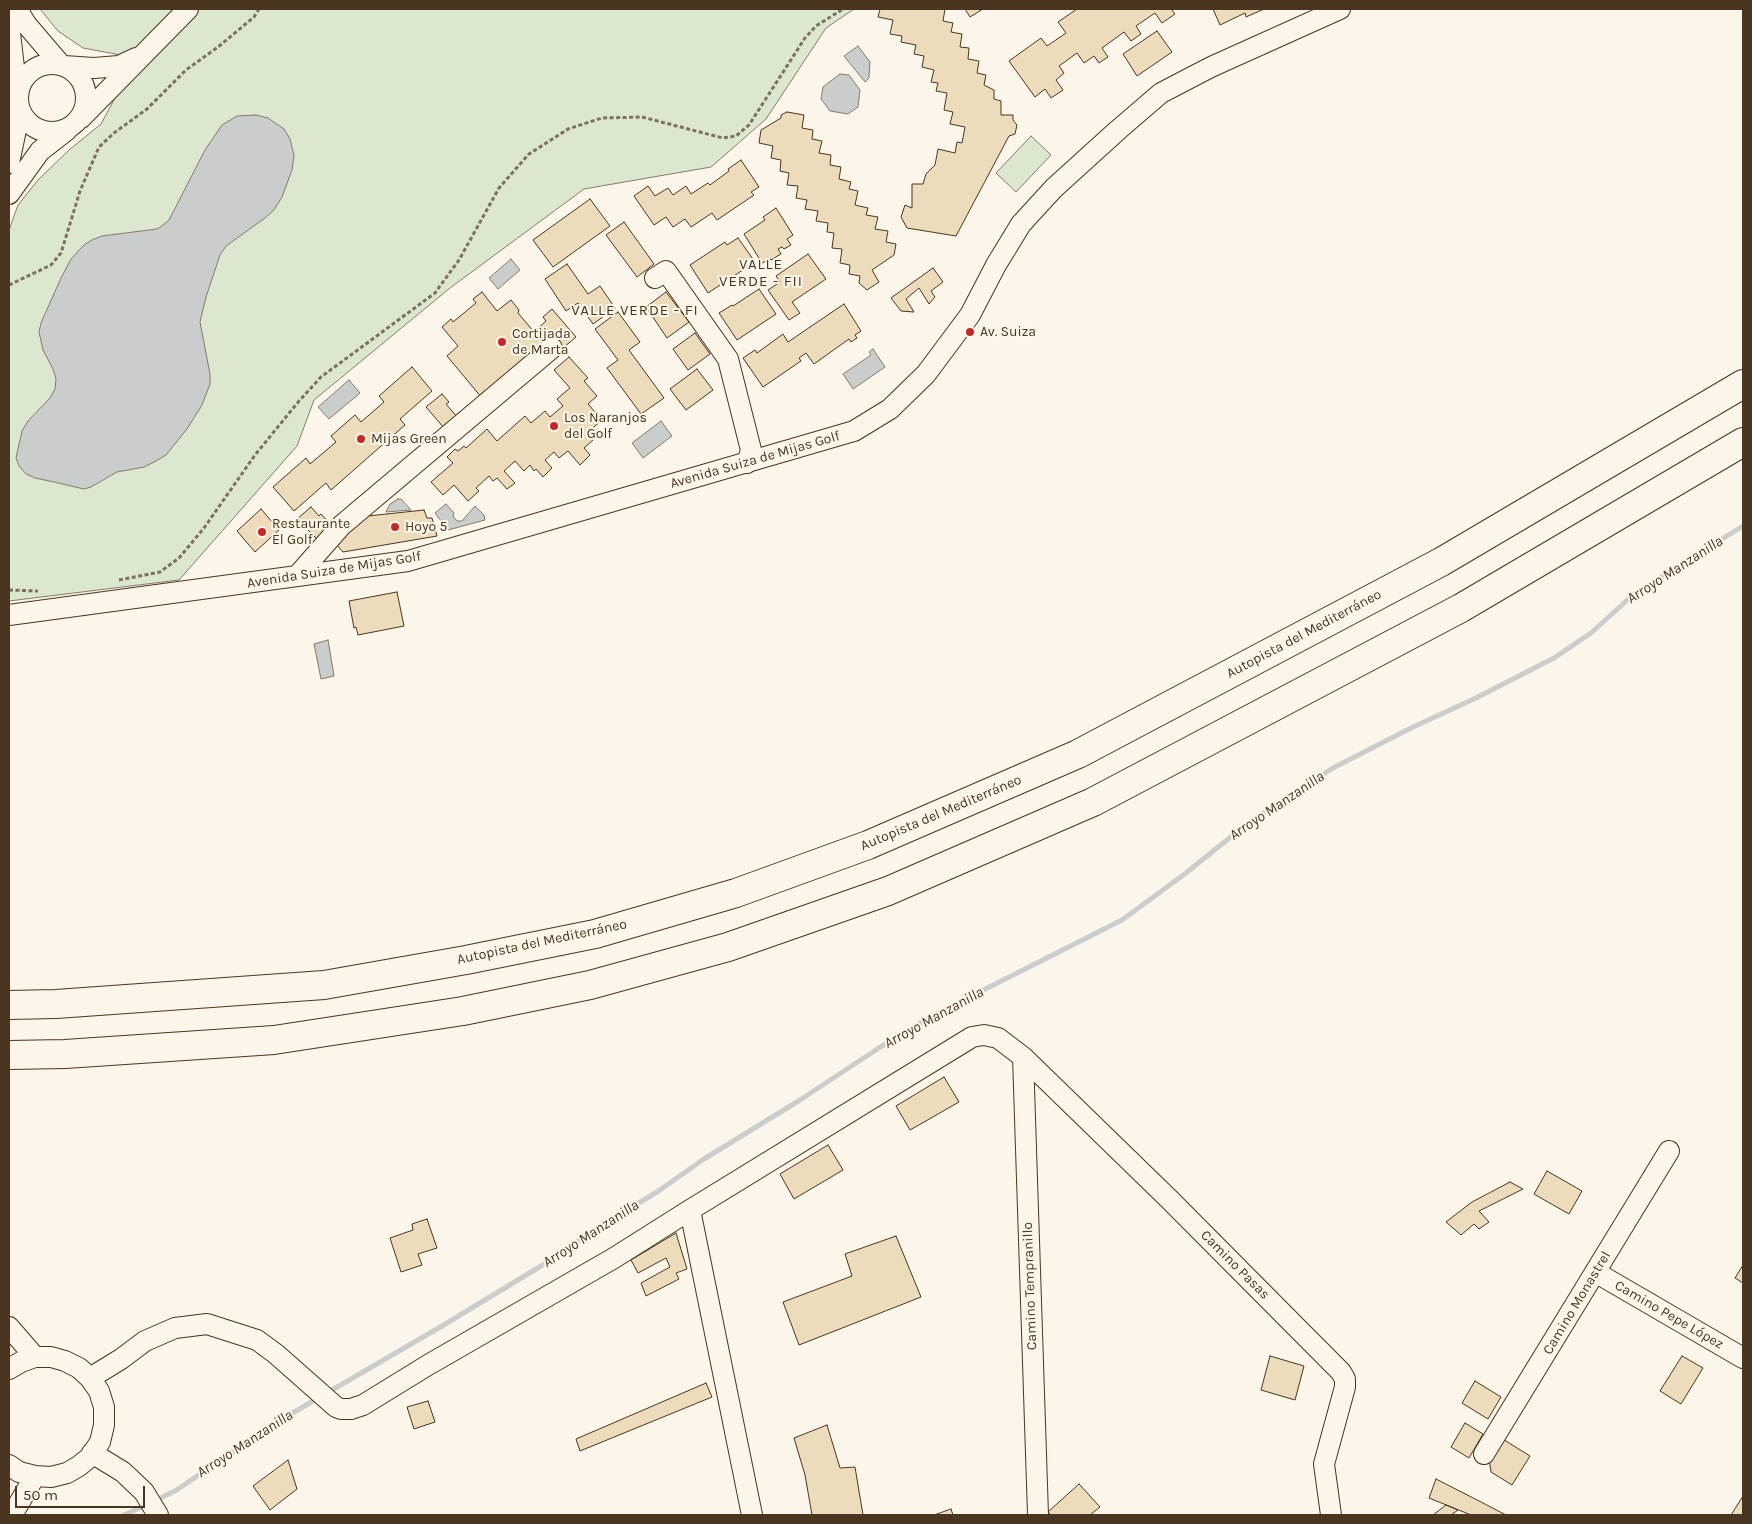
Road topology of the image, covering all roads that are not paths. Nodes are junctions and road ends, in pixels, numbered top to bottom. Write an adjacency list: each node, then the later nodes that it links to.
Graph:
1 (17, 9): 6 (street)
2 (188, 9): 5 (street)
3 (1340, 9): 15 (street, Avenida Suiza de Mijas Golf)
4 (9, 24): 7 (street)
5 (145, 54): 6 (street); 8 (street)
6 (63, 65): 7 (street); 8 (street)
7 (18, 105): 8 (street); 9 (street)
8 (71, 127): 10 (street)
9 (9, 163)
10 (9, 194)
11 (656, 278): 15 (street)
12 (552, 348): 16 (street)
13 (1743, 384): 18 (highway, Autopista del Mediterráneo)
14 (1743, 442): 19 (highway)
15 (747, 463): 16 (street, Avenida Suiza de Mijas Golf)
16 (298, 576): 17 (street, Avenida Suiza de Mijas Golf)
17 (9, 615)
18 (9, 1005)
19 (9, 1055)
20 (1022, 1057): 22 (street, Camino Pasas); 36 (street, Camino Tempranillo); 37 (street, Camino Pasas)
21 (1669, 1151): 23 (street, Camino Monastrel)
22 (690, 1210): 28 (street, Camino Pasas); 35 (street)
23 (1595, 1272): 26 (street, Camino Pepe López); 30 (street, Camino Monastrel)
24 (9, 1327): 25 (street)
25 (35, 1358): 27 (street); 28 (street)
26 (1743, 1358)
27 (9, 1369)
28 (90, 1378): 29 (street)
29 (92, 1453): 32 (street); 34 (street)
30 (1484, 1454)
31 (9, 1465): 32 (street)
32 (35, 1476): 33 (street)
33 (12, 1515)
34 (158, 1515)
35 (752, 1515)
36 (1038, 1515)
37 (1331, 1515)

